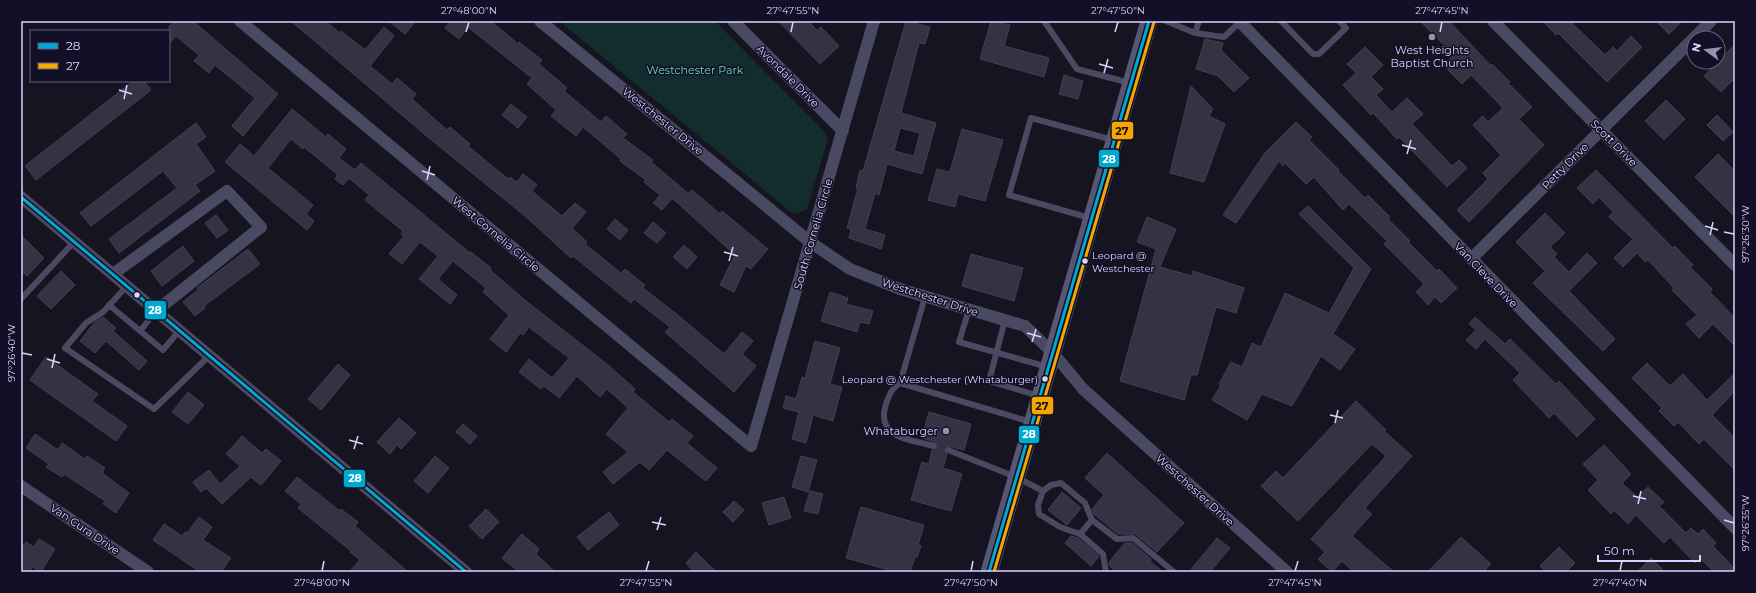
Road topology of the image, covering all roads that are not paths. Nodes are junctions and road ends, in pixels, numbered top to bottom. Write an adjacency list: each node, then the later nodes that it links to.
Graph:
1 (240, 21): 44 (street, West Cornelia Circle)
2 (540, 21): 24 (street, Westchester Drive)
3 (733, 21): 19 (street, Avondale Drive)
4 (874, 21): 19 (street, South Cornelia Circle)
5 (1044, 21): 17 (lane)
6 (1149, 21): 17 (main road)
7 (1166, 21): 15 (lane)
8 (1199, 21): 15 (lane)
9 (1240, 21): 15 (lane); 25 (street, Van Cleve Drive)
10 (1281, 21): 11 (lane)
11 (1339, 21)
12 (1493, 21): 18 (street, Scott Drive)
13 (1711, 21): 14 (street, Petty Drive)
14 (1702, 30)
15 (1195, 33)
16 (1686, 46): 18 (street, Petty Drive)
17 (1131, 83): 20 (main road)
18 (1601, 130): 25 (street, Petty Drive); 26 (street, Scott Drive)
19 (843, 131): 24 (street, South Cornelia Circle)
20 (1115, 140): 22 (main road); 22 (lane)
21 (21, 197): 23 (street)
22 (1092, 219): 40 (main road)
23 (74, 242): 27 (street); 29 (lane)
24 (810, 242): 30 (street, Westchester Drive); 44 (street, South Cornelia Circle)
25 (1471, 259): 51 (street, Van Cleve Drive)
26 (1735, 265)
27 (113, 274): 28 (street); 34 (street)
28 (126, 286): 32 (lane); 34 (street)
29 (24, 290): 31 (lane)
30 (925, 297): 33 (street, Westchester Drive); 41 (lane)
31 (21, 299)
32 (109, 305): 36 (lane); 39 (lane)
33 (969, 309): 35 (street, Westchester Drive); 38 (lane)
34 (156, 311): 36 (lane); 37 (street)
35 (1006, 320): 38 (lane); 40 (street, Westchester Drive)
36 (140, 331): 37 (lane)
37 (180, 331): 39 (street)
38 (997, 352): 40 (lane); 42 (lane)
39 (209, 356): 54 (street)
40 (1051, 360): 42 (main road); 58 (street, Westchester Drive)
41 (900, 383): 43 (lane); 45 (lane)
42 (1040, 396): 43 (main road)
43 (1033, 422): 47 (main road)
44 (751, 446)
45 (934, 446)
46 (948, 450): 47 (lane)
47 (1016, 477): 49 (lane); 55 (main road)
48 (21, 486): 53 (street, Van Cura Drive)
49 (1042, 492): 50 (lane); 52 (lane)
50 (1092, 520): 52 (lane); 57 (lane)
51 (1735, 528)
52 (1080, 534): 56 (lane)
53 (148, 572)
54 (466, 572)
55 (989, 572)
56 (1106, 572)
57 (1174, 572)
58 (1286, 572)

